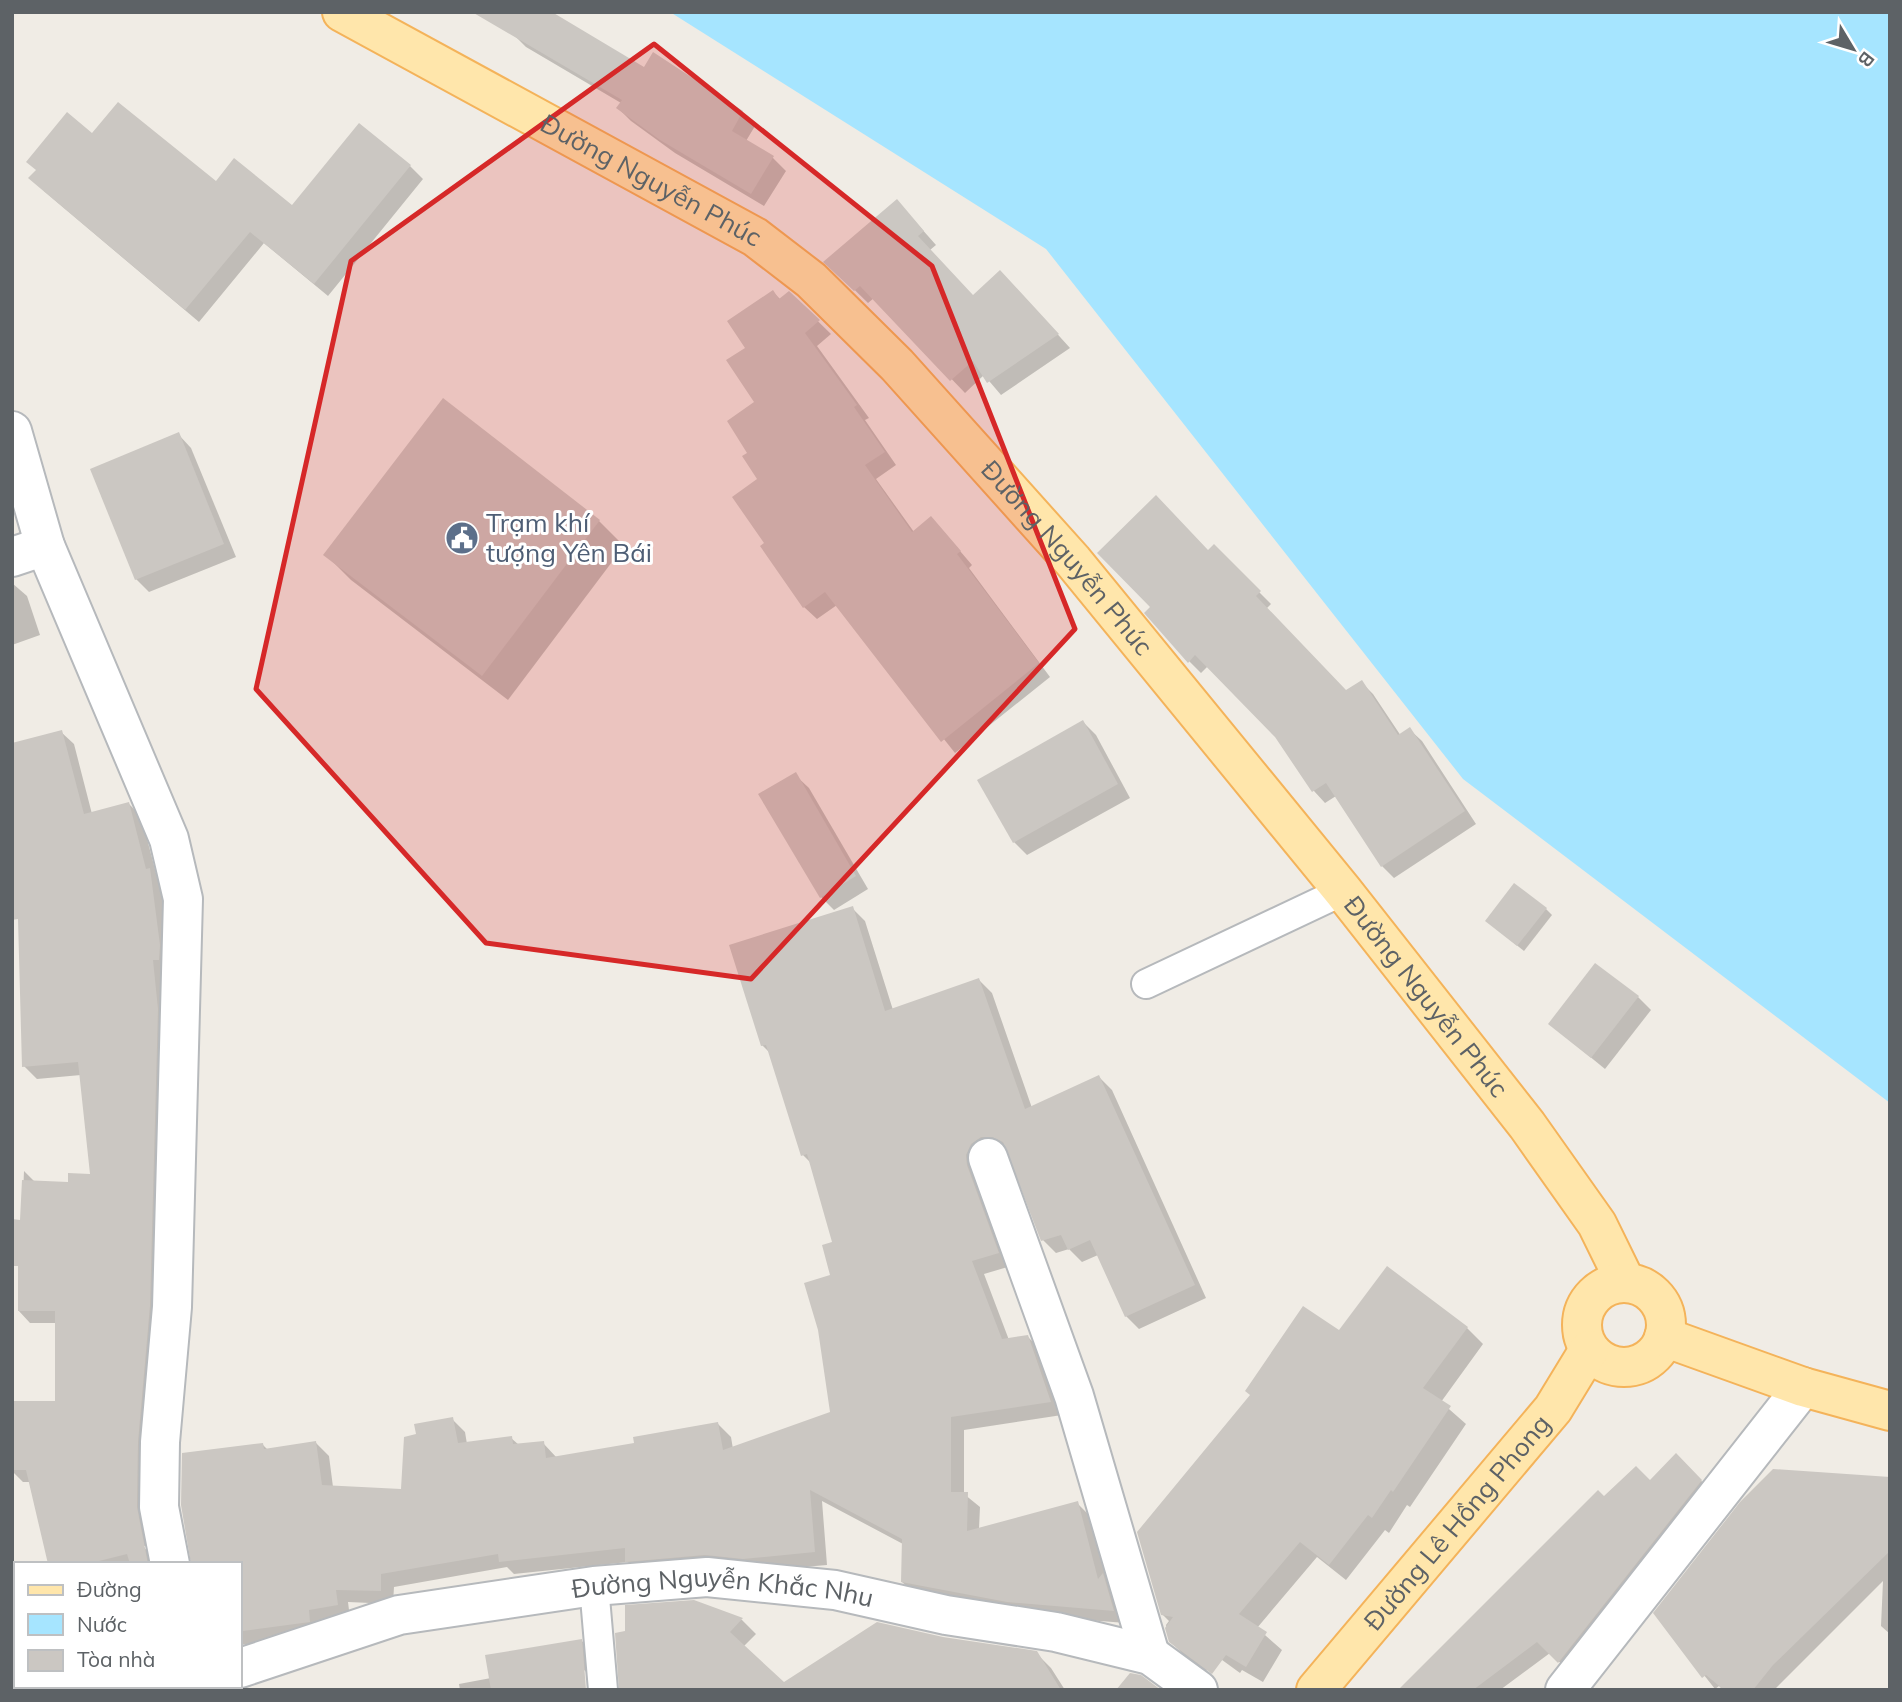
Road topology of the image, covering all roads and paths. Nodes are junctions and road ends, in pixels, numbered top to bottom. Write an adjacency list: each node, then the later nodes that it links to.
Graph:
1 (342, 12): 4 (main road, Đường Nguyễn Phúc)
2 (12, 431): 3 (street)
3 (29, 551): 12 (street)
4 (1343, 891): 5 (lane); 7 (main road, Đường Nguyễn Phúc)
5 (1146, 984)
6 (988, 1158): 14 (street)
7 (1626, 1283): 8 (main road); 9 (main road)
8 (1664, 1337): 9 (main road); 10 (main road)
9 (1589, 1350): 18 (main road, Đường Lê Hồng Phong)
10 (1803, 1387): 11 (main road); 19 (street)
11 (1890, 1411)
12 (170, 1562)
13 (594, 1586): 14 (street, Đường Nguyễn Khắc Nhu); 15 (street, Đường Nguyễn Khắc Nhu); 16 (lane)
14 (1150, 1655): 17 (street, Đường Nguyễn Khắc Nhu)
15 (242, 1667)
16 (603, 1690)
17 (1198, 1690)
18 (1317, 1690)
19 (1564, 1690)

